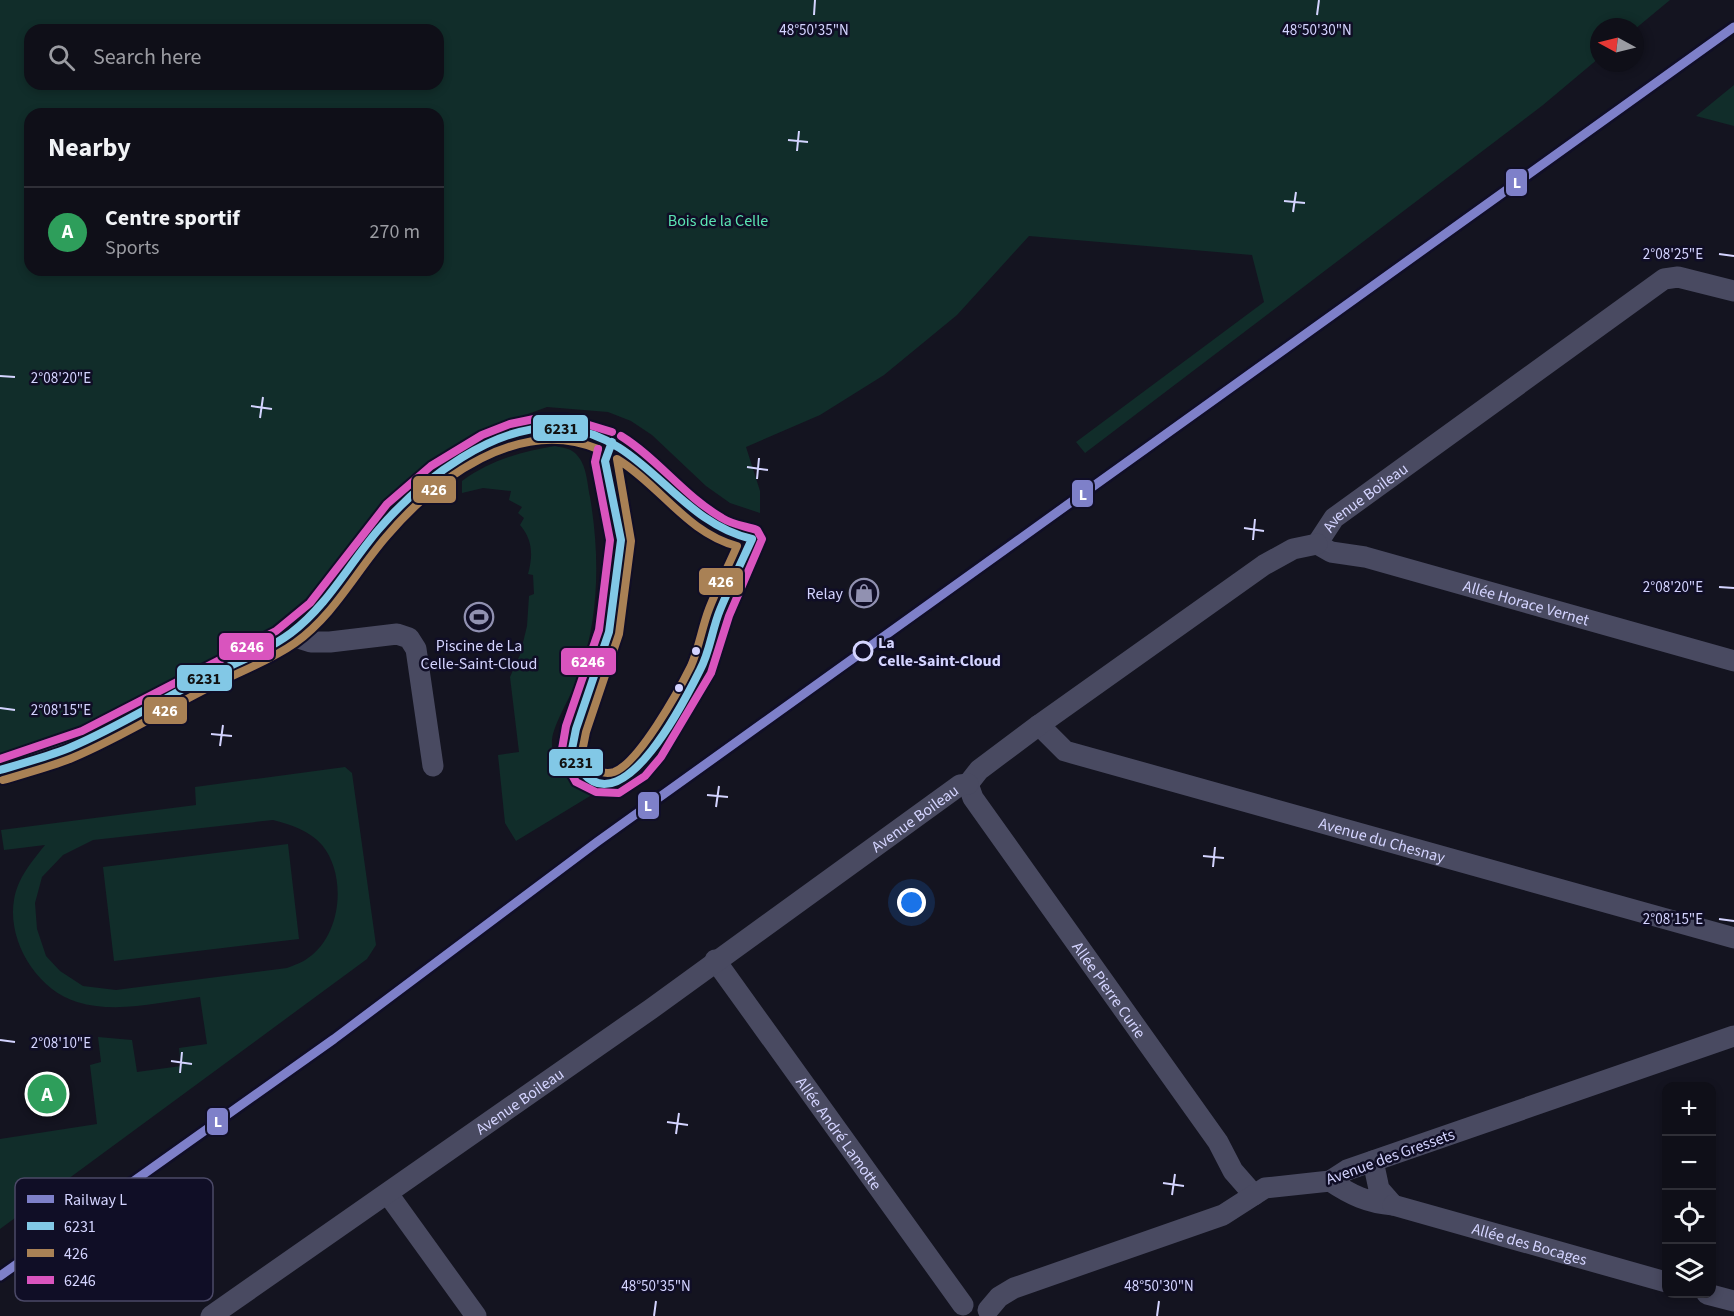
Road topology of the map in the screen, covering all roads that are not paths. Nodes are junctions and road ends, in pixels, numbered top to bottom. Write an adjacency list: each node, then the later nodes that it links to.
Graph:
1 (1734, 291): 2 (street, Avenue Boileau)
2 (1317, 544): 3 (street, Allée Horace Vernet); 4 (street, Avenue Boileau)
3 (1734, 661)
4 (1039, 725): 7 (street, Avenue Boileau); 8 (street, Avenue du Chesnay)
5 (433, 766): 6 (street)
6 (0, 770)
7 (968, 784): 9 (street, Avenue Boileau); 14 (street, Allée Pierre Curie)
8 (1734, 938)
9 (715, 960): 13 (street, Avenue Boileau); 19 (street, Allée André Lamotte)
10 (1734, 1035): 11 (street, Avenue des Gressets)
11 (1373, 1161): 12 (street, Avenue des Gressets); 15 (street)
12 (1330, 1181): 14 (street, Avenue des Gressets); 15 (street, Allée des Bocages)
13 (388, 1194): 21 (street, Avenue Boileau); 22 (street)
14 (1254, 1195): 20 (street, Avenue des Gressets)
15 (1393, 1205): 16 (street, Allée des Bocages)
16 (1662, 1281)
17 (1716, 1296): 18 (street)
18 (1734, 1301)
19 (959, 1310): 20 (street)
20 (989, 1313)
21 (212, 1316)
22 (476, 1316)

